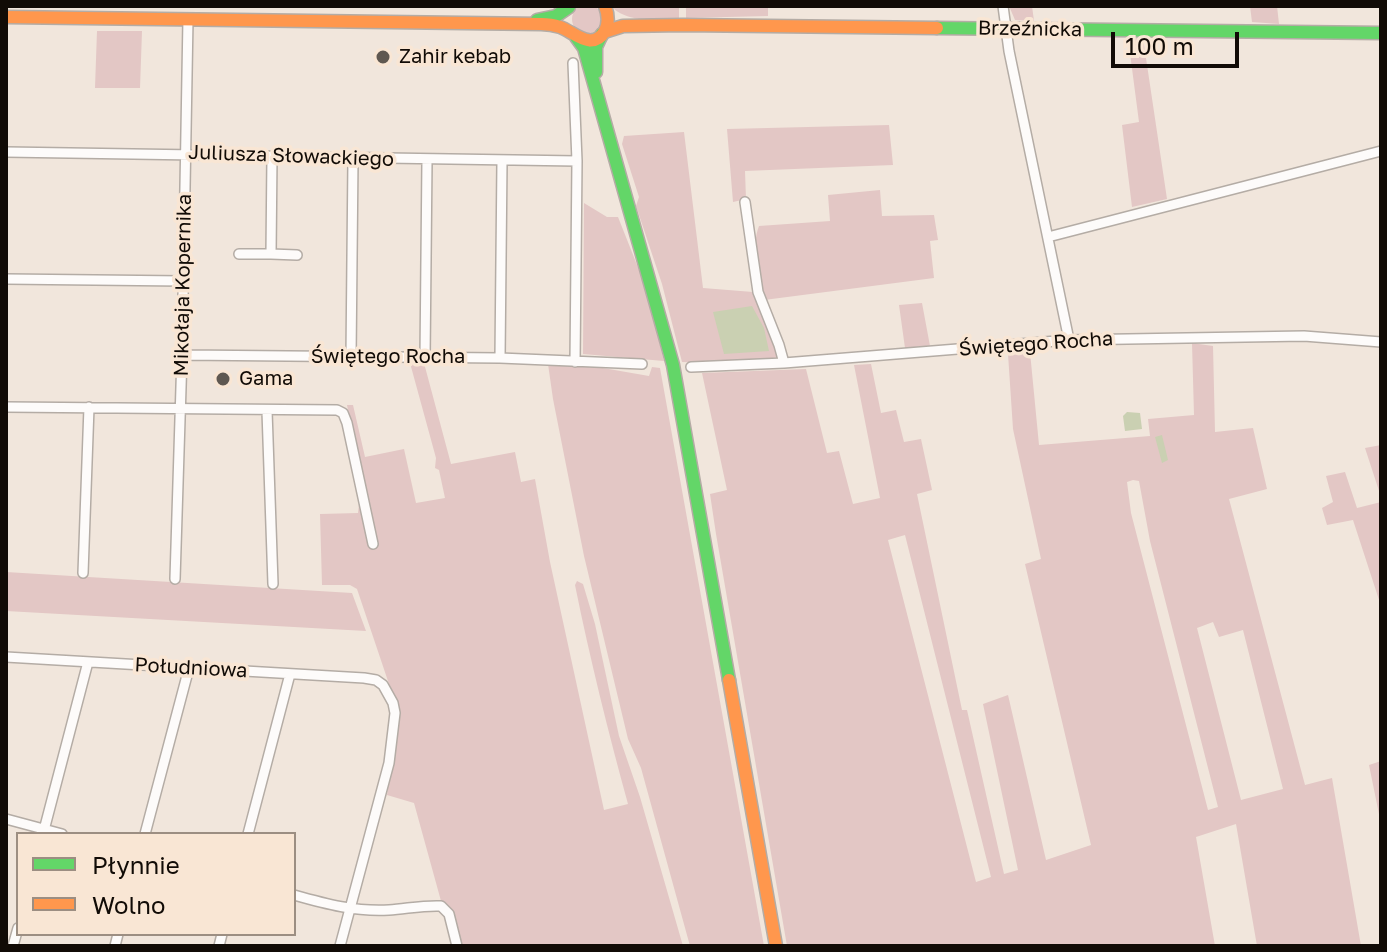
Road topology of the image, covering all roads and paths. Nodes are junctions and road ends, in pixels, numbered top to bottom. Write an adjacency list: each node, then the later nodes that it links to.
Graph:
1 (569, 6): 6 (main road); 11 (main road)
2 (1003, 6): 8 (street)
3 (606, 7): 7 (main road, Brzeźnicka); 9 (main road)
4 (6, 17): 5 (main road)
5 (188, 19): 6 (main road); 16 (street, Mikołaja Kopernika)
6 (521, 24): 11 (main road)
7 (678, 25): 8 (main road, Brzeźnicka); 9 (main road, Brzeźnicka)
8 (1006, 29): 10 (main road, Brzeźnicka); 23 (street)
9 (603, 33): 11 (main road, Brzeźnicka); 13 (main road)
10 (1381, 33)
11 (573, 35): 13 (main road)
12 (573, 63): 21 (street)
13 (598, 99): 59 (main road)
14 (1381, 151): 23 (street)
15 (6, 152): 16 (street, Juliusza Słowackiego)
16 (186, 154): 17 (street, Juliusza Słowackiego); 28 (street, Mikołaja Kopernika)
17 (272, 156): 18 (street, Juliusza Słowackiego); 25 (street)
18 (353, 159): 19 (street, Juliusza Słowackiego); 32 (street)
19 (427, 160): 20 (street, Juliusza Słowackiego); 33 (street)
20 (502, 161): 21 (street, Juliusza Słowackiego); 34 (street)
21 (577, 161): 35 (street)
22 (745, 202): 36 (street)
23 (1048, 237): 29 (street)
24 (239, 254): 25 (street)
25 (271, 254): 26 (street)
26 (297, 255)
27 (6, 279): 28 (street)
28 (183, 281): 31 (street, Mikołaja Kopernika)
29 (1069, 340): 30 (street, Świętego Rocha); 36 (street, Świętego Rocha)
30 (1381, 342)
31 (182, 355): 32 (street, Świętego Rocha); 41 (street, Mikołaja Kopernika)
32 (351, 357): 33 (street, Świętego Rocha)
33 (425, 358): 34 (street, Świętego Rocha)
34 (500, 358): 35 (street, Świętego Rocha)
35 (575, 362): 37 (street, Świętego Rocha)
36 (784, 363): 38 (street, Świętego Rocha)
37 (642, 364)
38 (691, 367)
39 (6, 407): 40 (street)
40 (89, 407): 41 (street); 44 (street)
41 (181, 408): 42 (street); 45 (street, Mikołaja Kopernika)
42 (267, 411): 43 (street); 46 (street)
43 (373, 544)
44 (83, 573)
45 (175, 579)
46 (273, 584)
47 (6, 657): 48 (street, Południowa)
48 (88, 662): 49 (street, Południowa); 52 (street)
49 (189, 668): 50 (street, Południowa); 53 (street)
50 (290, 674): 54 (street); 56 (street, Południowa)
51 (6, 819): 52 (street)
52 (44, 832)
53 (146, 832)
54 (249, 832)
55 (296, 895): 56 (street)
56 (350, 908): 57 (street); 58 (street)
57 (340, 946)
58 (457, 946)
59 (776, 946)

